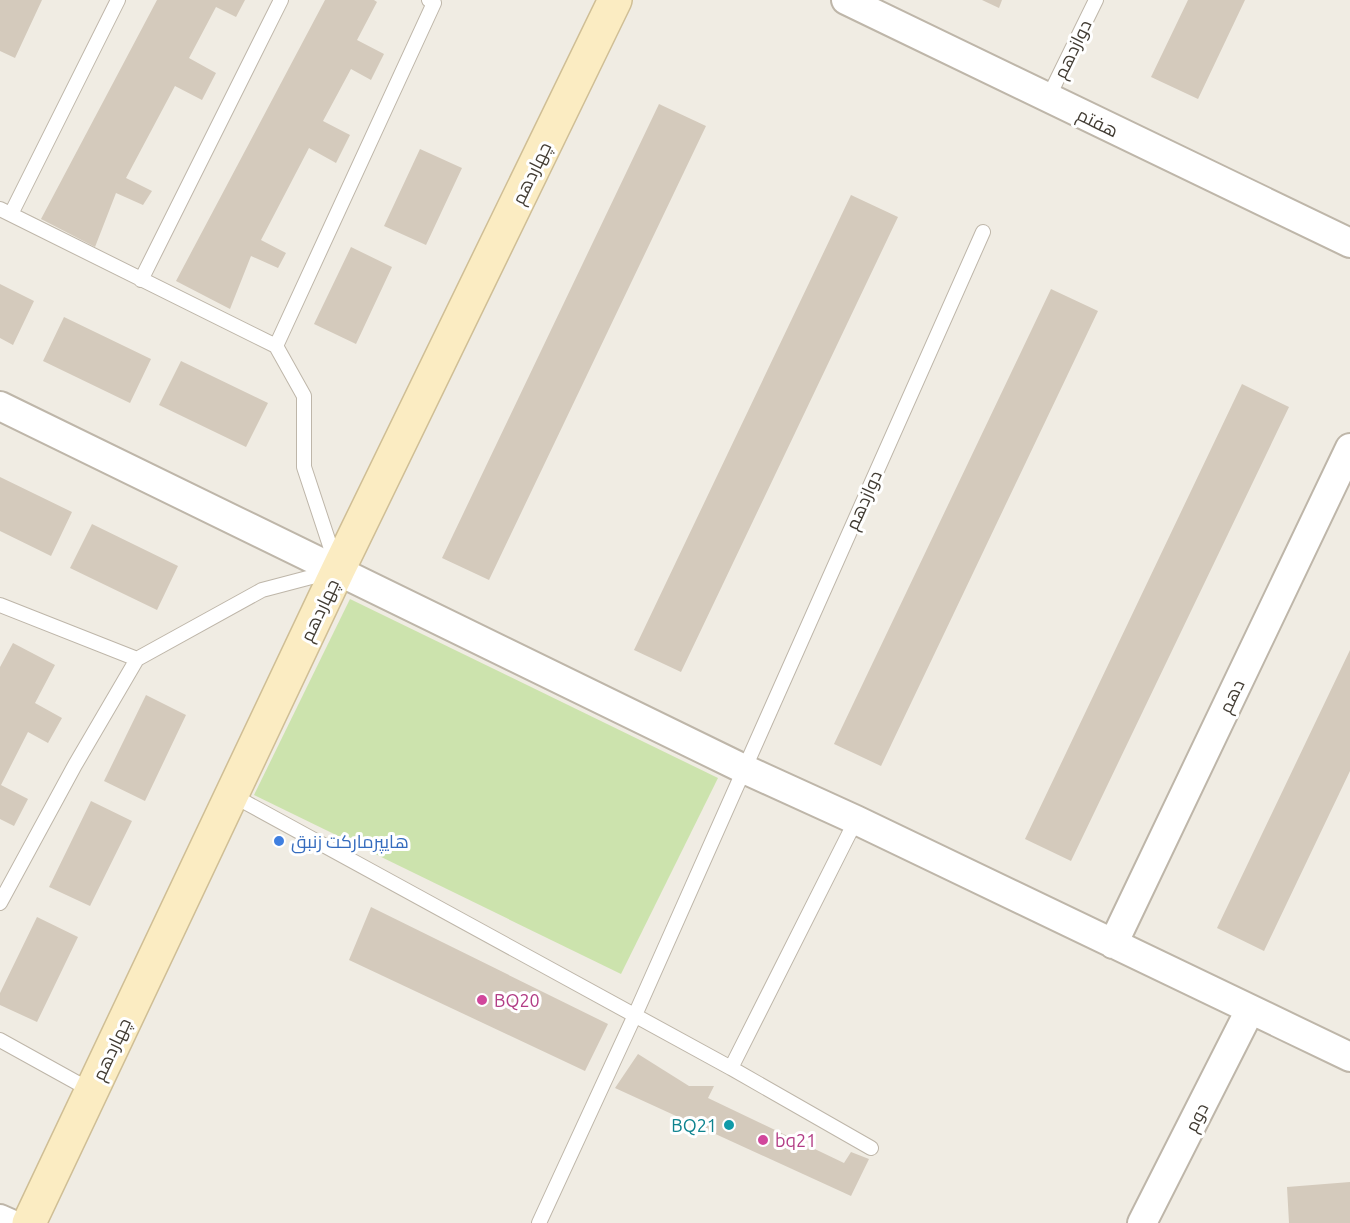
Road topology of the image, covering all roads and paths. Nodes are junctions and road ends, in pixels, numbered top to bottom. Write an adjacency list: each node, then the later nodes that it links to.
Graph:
1 (117, 0): 8 (lane)
2 (281, 0): 11 (lane)
3 (429, 0): 12 (lane)
4 (615, 0): 15 (main road, چهاردهم)
5 (846, 0): 7 (street, هفتم)
6 (1096, 0): 7 (lane, دوازدهم)
7 (1048, 98): 10 (street, هفتم)
8 (6, 212): 11 (lane)
9 (983, 232): 18 (lane, دوازدهم)
10 (1350, 243)
11 (141, 280): 12 (lane)
12 (276, 346): 15 (lane)
13 (0, 406): 15 (street)
14 (1350, 448): 22 (street, دهم)
15 (338, 570): 17 (lane); 18 (street); 19 (main road, چهاردهم)
16 (0, 605): 17 (lane)
17 (137, 659): 21 (lane)
18 (744, 769): 20 (street); 24 (lane, دوازدهم)
19 (231, 795): 24 (lane); 28 (main road, چهاردهم)
20 (856, 820): 22 (street); 27 (lane)
21 (0, 903)
22 (1113, 944): 23 (street)
23 (1250, 1010): 26 (street); 34 (street, دوم)
24 (635, 1015): 27 (lane); 33 (lane, دوازدهم)
25 (0, 1040): 28 (lane)
26 (1350, 1056)
27 (730, 1068): 29 (lane)
28 (92, 1091): 32 (main road, چهاردهم)
29 (871, 1148)
30 (0, 1219): 31 (street)
31 (9, 1223)
32 (29, 1223)
33 (539, 1223)
34 (1142, 1223)

